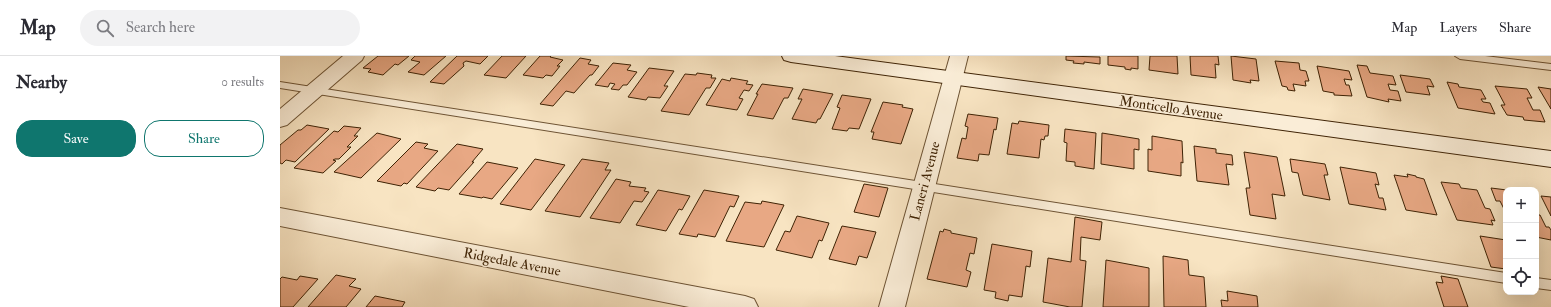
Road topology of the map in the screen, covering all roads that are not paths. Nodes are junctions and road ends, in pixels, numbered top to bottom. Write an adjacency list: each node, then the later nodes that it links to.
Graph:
1 (355, 56): 8 (street)
2 (791, 56): 6 (street, Monticello Avenue)
3 (959, 56): 6 (street, Laneri Avenue)
4 (1460, 56): 5 (lane)
5 (1551, 67)
6 (952, 79): 10 (street, Monticello Avenue); 11 (street, Laneri Avenue)
7 (280, 85): 8 (lane)
8 (315, 91): 9 (street); 11 (lane)
9 (280, 120)
10 (1551, 159)
11 (924, 186): 13 (lane); 17 (street, Laneri Avenue)
12 (280, 216): 16 (street, Ridgedale Avenue)
13 (1503, 278)
14 (1539, 283): 15 (lane)
15 (1551, 285)
16 (745, 307)
17 (892, 307)

